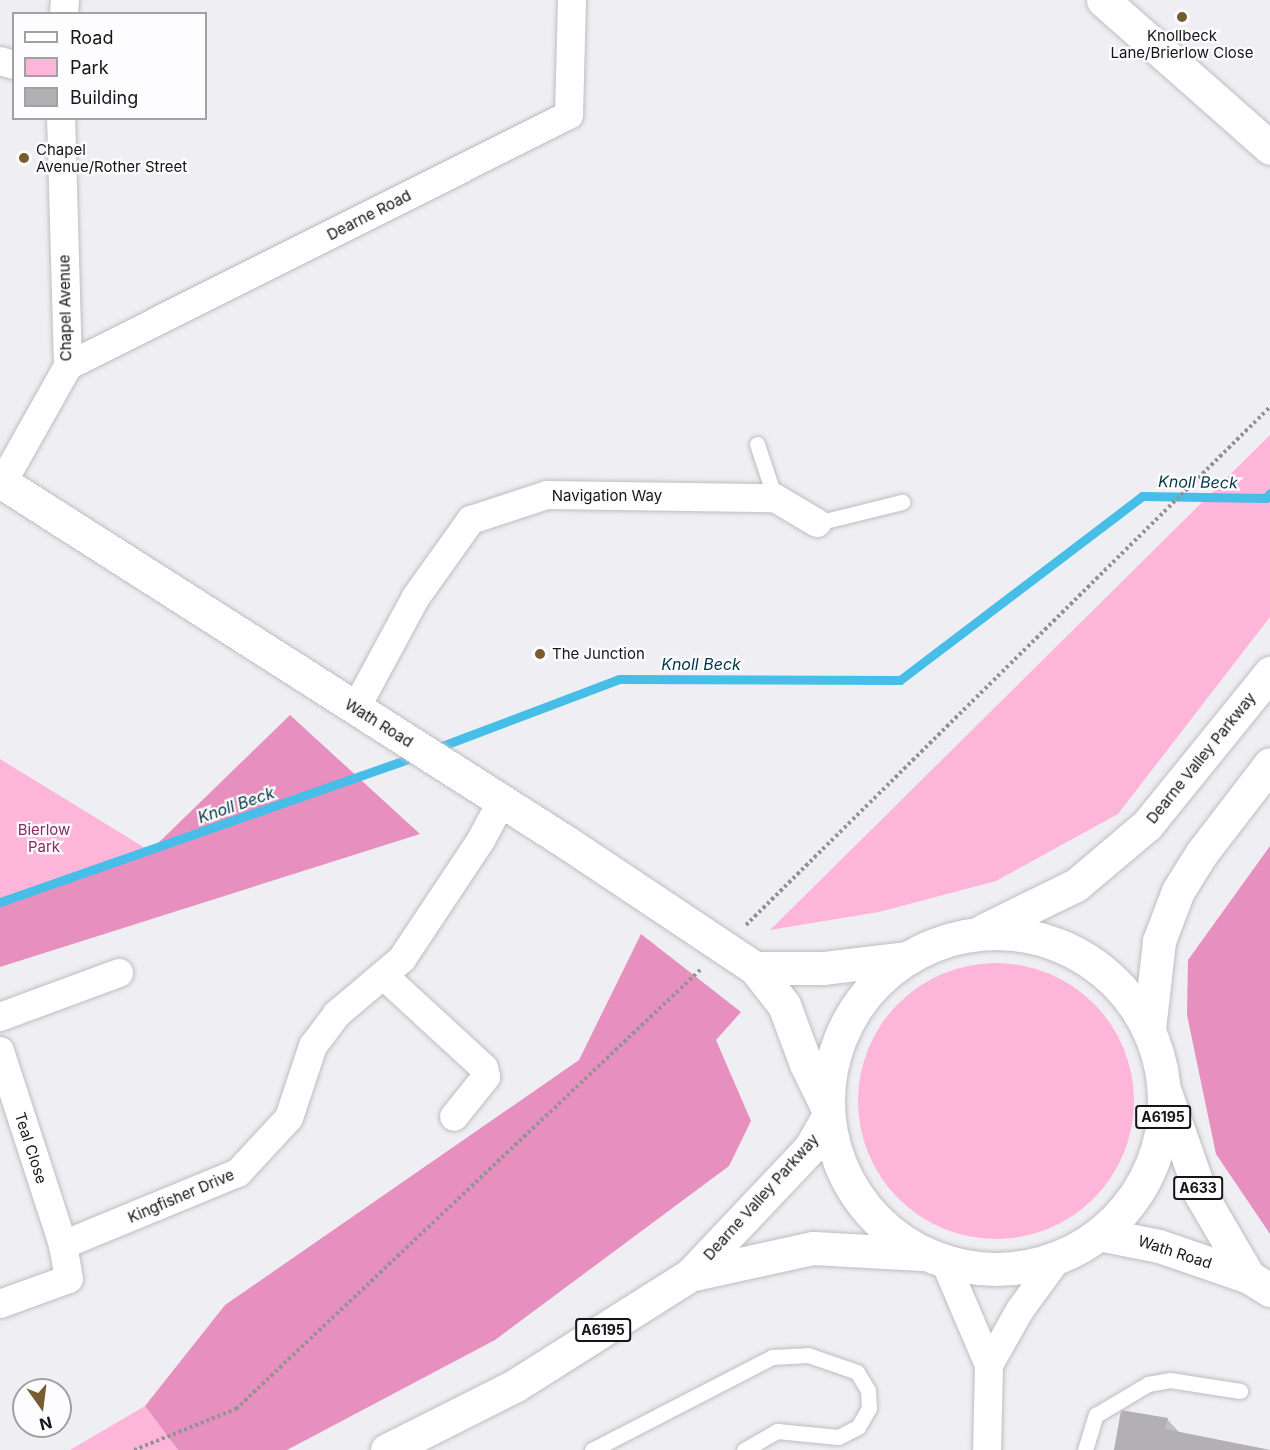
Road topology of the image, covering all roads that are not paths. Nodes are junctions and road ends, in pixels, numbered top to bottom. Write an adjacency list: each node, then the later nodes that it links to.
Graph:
1 (572, 0): 5 (street, Dearne Road)
2 (1103, 0): 4 (main road)
3 (61, 120): 5 (street, Chapel Avenue)
4 (1270, 148)
5 (68, 366): 7 (street, Chapel Avenue)
6 (757, 444): 8 (lane)
7 (2, 481): 12 (main road, Wath Road)
8 (775, 498): 10 (street); 12 (street, Navigation Way)
9 (902, 502): 10 (lane)
10 (818, 523)
11 (1270, 673): 15 (main road, Dearne Valley Parkway / A6195)
12 (356, 708): 14 (main road, Wath Road)
13 (1270, 764): 21 (main road, A6195)
14 (502, 801): 17 (main road, Wath Road); 19 (street, Kingfisher Drive)
15 (977, 934): 16 (main road, A6195); 21 (main road, A6195)
16 (908, 957): 17 (main road); 24 (main road, A6195)
17 (755, 968): 24 (main road, Wath Road)
18 (119, 973): 20 (street)
19 (382, 975): 25 (street); 27 (street, Kingfisher Drive)
20 (0, 1017)
21 (1149, 1029): 23 (main road, A6195)
22 (0, 1051): 27 (street, Teal Close)
23 (1165, 1092): 26 (main road, A6195); 31 (main road, Wath Road / A633)
24 (828, 1112): 28 (main road, A6195); 30 (main road, Dearne Valley Parkway / A6195)
25 (453, 1117)
26 (1100, 1234): 29 (main road, A6195); 31 (main road, Wath Road / A633)
27 (63, 1245): 32 (street)
28 (935, 1258): 29 (main road, A6195); 30 (main road, Dearne Valley Parkway / A6195); 33 (street)
29 (1058, 1258): 33 (street)
30 (690, 1275): 35 (main road, Dearne Valley Parkway / A6195)
31 (1259, 1284)
32 (0, 1304)
33 (989, 1365): 38 (street)
34 (1240, 1391): 39 (lane)
35 (387, 1450)
36 (592, 1450): 37 (lane)
37 (744, 1450)
38 (987, 1450)
39 (1085, 1450)

